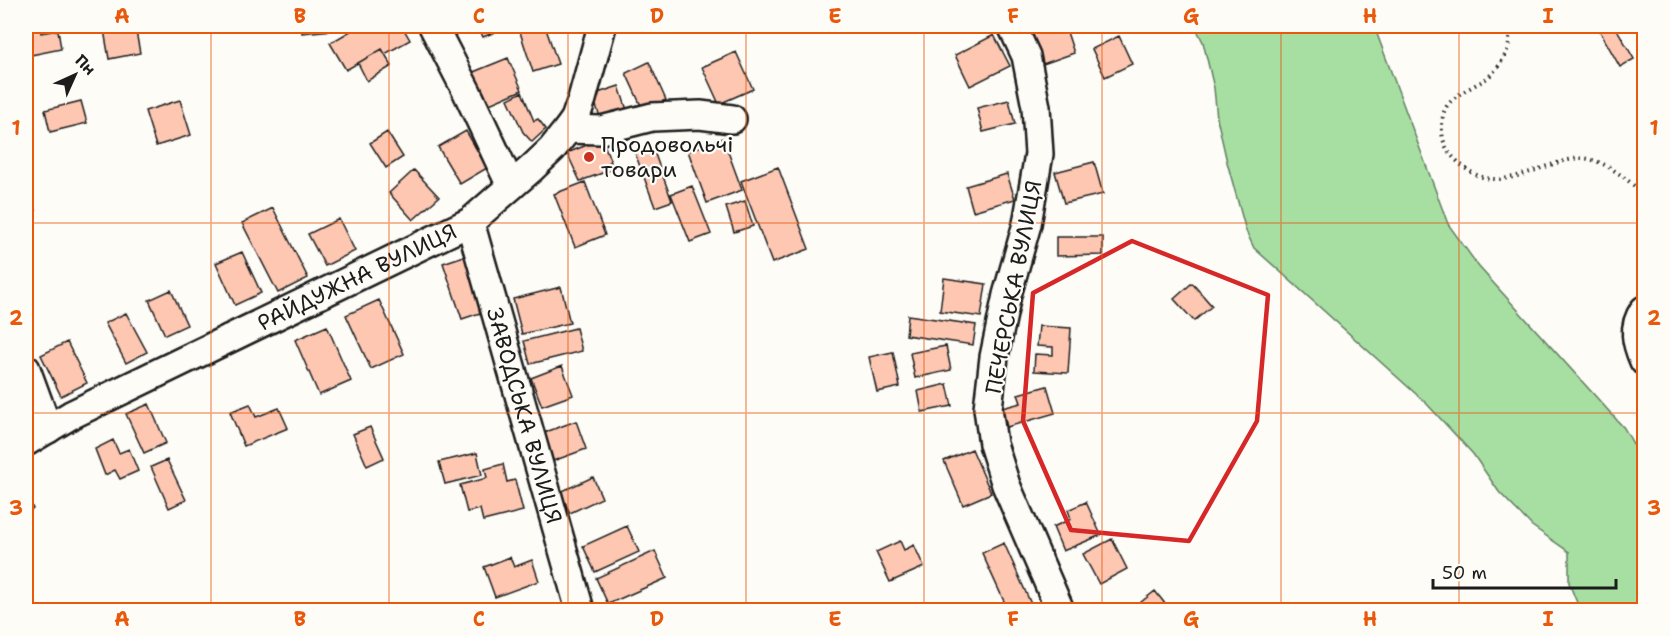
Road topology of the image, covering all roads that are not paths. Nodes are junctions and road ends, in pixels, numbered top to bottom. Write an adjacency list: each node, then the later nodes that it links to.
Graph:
1 (433, 26): 6 (street)
2 (603, 26): 5 (street, РАЙДУЖНА ВУЛИЦЯ)
3 (1012, 26): 13 (street, ПЕЧЕРСЬКА ВУЛИЦЯ)
4 (732, 119): 5 (street)
5 (568, 129): 6 (street, РАЙДУЖНА ВУЛИЦЯ)
6 (511, 186): 7 (street, РАЙДУЖНА ВУЛИЦЯ)
7 (470, 222): 11 (street, РАЙДУЖНА ВУЛИЦЯ); 12 (street, ЗАВОДСЬКА ВУЛИЦЯ)
8 (1644, 310): 9 (street)
9 (1644, 361)
10 (26, 369): 11 (street)
11 (37, 436)
12 (580, 610)
13 (1060, 610)

